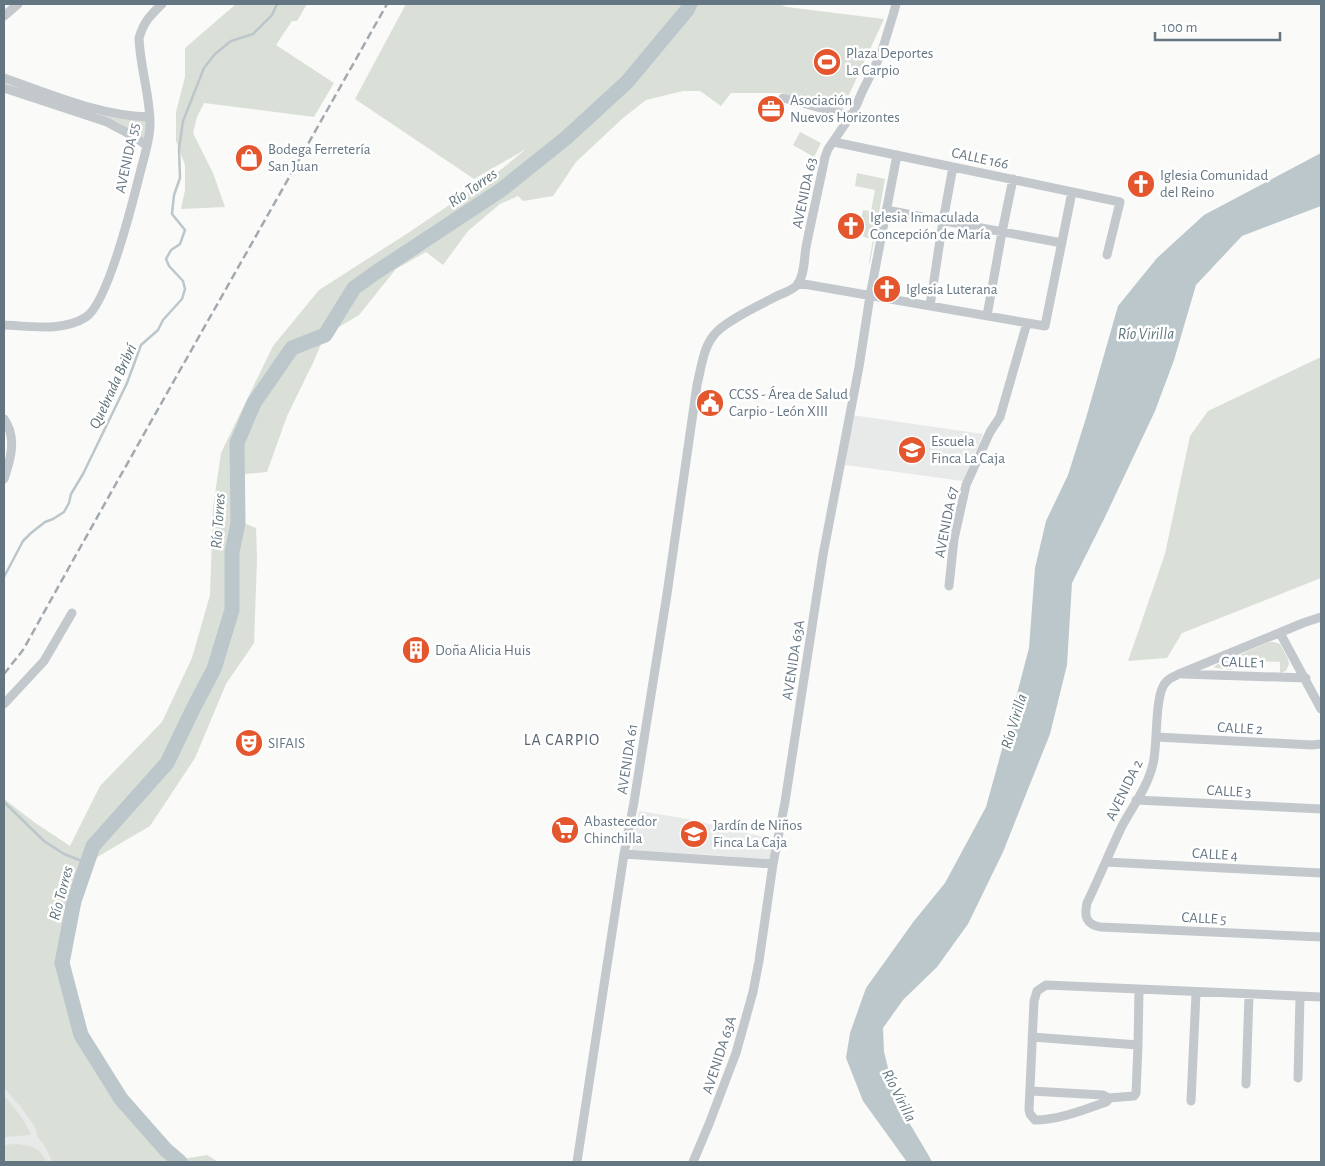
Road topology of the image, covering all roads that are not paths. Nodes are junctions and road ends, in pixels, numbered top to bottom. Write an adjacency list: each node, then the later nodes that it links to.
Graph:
1 (18, 4): 4 (street)
2 (162, 4): 9 (street, AVENIDA 55)
3 (896, 4): 8 (street, AVENIDA 63)
4 (4, 16)
5 (4, 78): 9 (street)
6 (4, 88): 11 (street)
7 (783, 98): 8 (street)
8 (851, 116): 10 (street, AVENIDA 63)
9 (150, 117): 11 (street, AVENIDA 55)
10 (834, 142): 12 (street, CALLE 166); 21 (street, AVENIDA 63)
11 (146, 146): 26 (street, AVENIDA 55)
12 (897, 155): 13 (street, CALLE 166); 16 (street, AVENIDA 63A)
13 (953, 167): 14 (street, CALLE 166); 17 (street)
14 (1013, 179): 15 (street, CALLE 166); 18 (street)
15 (1072, 192): 19 (street); 20 (street, CALLE 166)
16 (886, 210): 17 (street); 22 (street, AVENIDA 63A)
17 (943, 221): 18 (street); 23 (street)
18 (1002, 232): 19 (street); 24 (street)
19 (1062, 243): 25 (street)
20 (1107, 255)
21 (798, 283): 22 (street); 41 (street, AVENIDA 61)
22 (870, 296): 23 (street); 43 (street, AVENIDA 63A)
23 (930, 306): 24 (street)
24 (987, 316): 25 (street)
25 (1027, 323): 29 (street, AVENIDA 67)
26 (4, 324)
27 (4, 419): 28 (street)
28 (4, 479)
29 (949, 586)
30 (72, 613): 35 (street)
31 (1321, 617): 32 (street)
32 (1280, 633): 33 (street); 34 (street)
33 (1179, 674): 34 (street, CALLE 1); 37 (street, AVENIDA 2)
34 (1306, 678): 36 (street)
35 (4, 704)
36 (1321, 708)
37 (1156, 738): 38 (street, CALLE 2); 39 (street, AVENIDA 2)
38 (1321, 744)
39 (1136, 800): 40 (street, CALLE 3); 42 (street, AVENIDA 2)
40 (1321, 809)
41 (624, 854): 43 (street); 59 (street, AVENIDA 61)
42 (1106, 862): 44 (street, CALLE 4); 45 (street, AVENIDA 2)
43 (773, 864): 60 (street, AVENIDA 63A)
44 (1321, 873)
45 (1088, 920): 46 (street, CALLE 5)
46 (1321, 937)
47 (1139, 990): 48 (street); 52 (street); 53 (street)
48 (1196, 993): 49 (street); 58 (street)
49 (1249, 994): 50 (street); 55 (street)
50 (1300, 996): 51 (street); 54 (street)
51 (1321, 997)
52 (1032, 1037): 53 (street); 56 (street)
53 (1138, 1045): 57 (street)
54 (1298, 1078)
55 (1246, 1084)
56 (1030, 1091): 57 (street); 57 (street)
57 (1108, 1098)
58 (1192, 1101)
59 (577, 1162)
60 (693, 1162)

